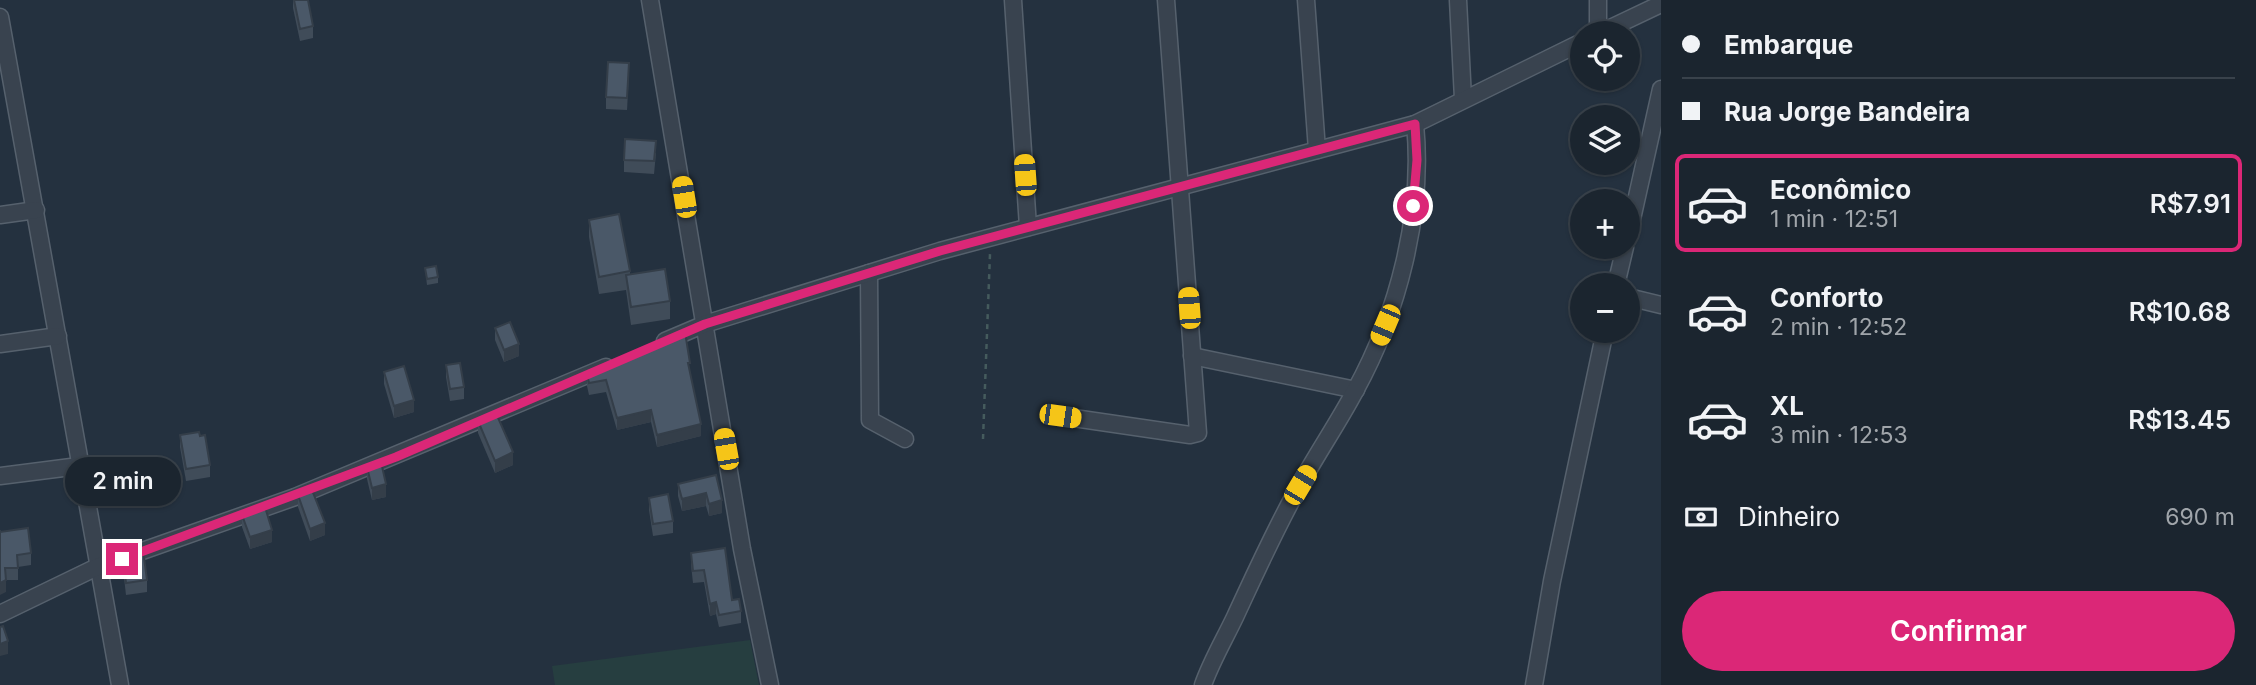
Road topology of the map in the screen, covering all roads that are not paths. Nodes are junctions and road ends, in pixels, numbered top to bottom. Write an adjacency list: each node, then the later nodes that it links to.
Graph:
1 (650, 0): 25 (street)
2 (1013, 0): 21 (street)
3 (1166, 0): 17 (street)
4 (1306, 0): 16 (street)
5 (1458, 0): 13 (street)
6 (1598, 0): 9 (street)
7 (1661, 4): 10 (street)
8 (0, 17): 19 (street)
9 (1599, 21)
10 (1625, 21)
11 (1570, 48): 13 (street)
12 (1661, 89): 14 (street)
13 (1463, 99): 15 (street)
14 (1658, 115): 18 (street)
15 (1415, 124): 16 (street); 32 (street)
16 (1317, 150): 17 (street)
17 (1180, 188): 21 (street); 30 (street)
18 (1640, 189)
19 (36, 210): 20 (street); 26 (street)
20 (0, 215)
21 (1028, 227): 22 (street)
22 (869, 273): 25 (street); 34 (street)
23 (1640, 300): 24 (street)
24 (1661, 304)
25 (705, 324): 29 (street); 40 (street)
26 (58, 336): 28 (street); 35 (street)
27 (1602, 343): 42 (street)
28 (0, 344)
29 (655, 346)
30 (1192, 356): 32 (street); 33 (street)
31 (618, 362): 37 (street)
32 (1356, 390): 41 (street)
33 (1060, 416)
34 (905, 439)
35 (79, 466): 36 (street); 37 (street)
36 (0, 476)
37 (97, 567): 38 (street); 39 (street)
38 (0, 614)
39 (120, 685)
40 (770, 685)
41 (1203, 685)
42 (1534, 685)

